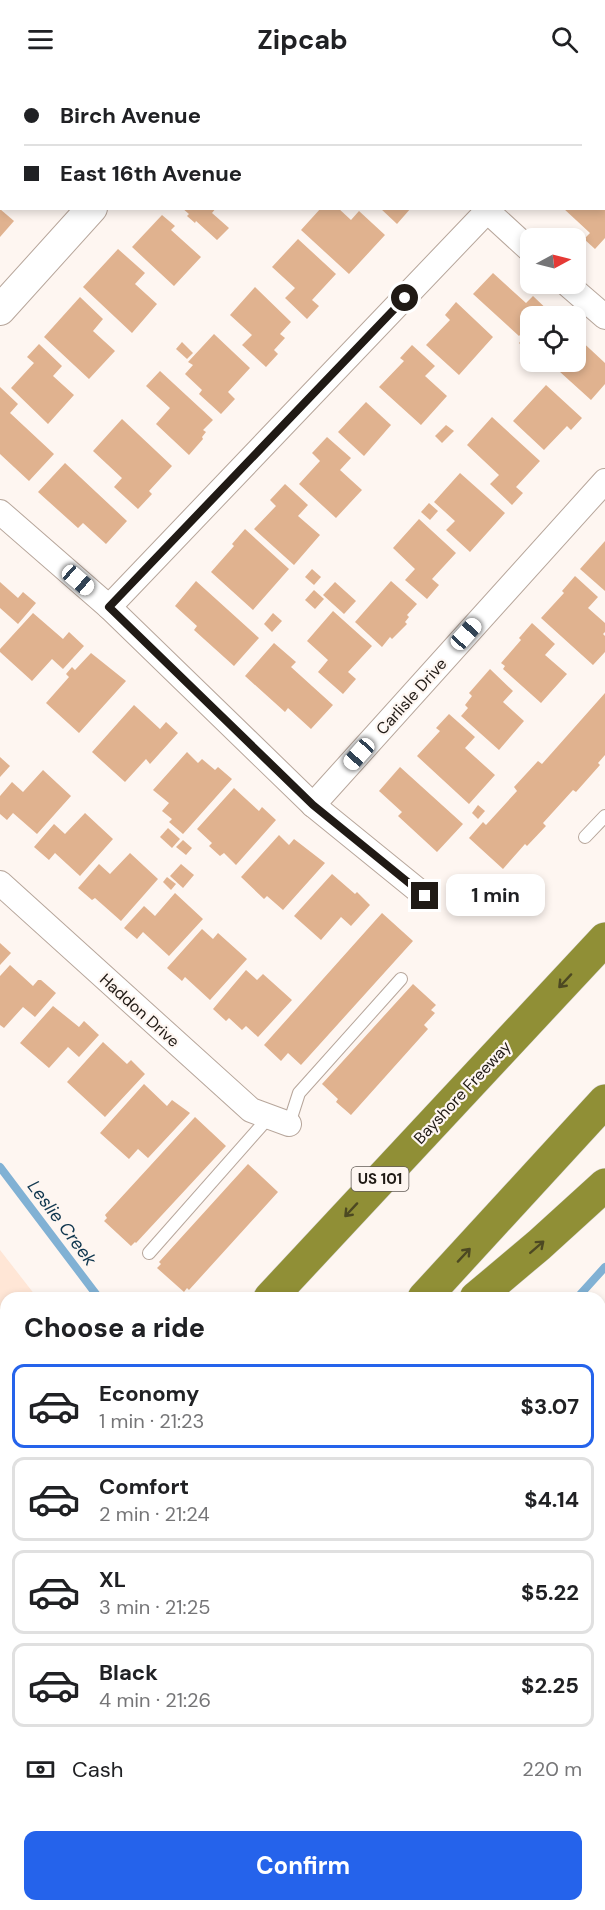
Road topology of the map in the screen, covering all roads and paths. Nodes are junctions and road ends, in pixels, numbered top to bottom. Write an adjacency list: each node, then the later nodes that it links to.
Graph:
1 (487, 210): 3 (street); 9 (street)
2 (84, 211): 5 (street)
3 (520, 241)
4 (579, 294): 6 (street)
5 (0, 310)
6 (605, 317)
7 (605, 481): 10 (street, Carlisle Drive)
8 (0, 512): 9 (street)
9 (109, 607): 10 (street)
10 (313, 805): 14 (street)
11 (605, 816): 12 (lane)
12 (585, 837)
13 (0, 883): 18 (street, Haddon Drive)
14 (425, 896)
15 (605, 939): 21 (highway, Bayshore Freeway / US 101, one-way to 21)
16 (401, 979): 18 (lane)
17 (605, 1101): 22 (highway, one-way to 17)
18 (279, 1120): 20 (lane)
19 (605, 1185): 23 (highway, one-way to 19)
20 (149, 1253)
21 (276, 1292)
22 (430, 1292)
23 (483, 1292)

